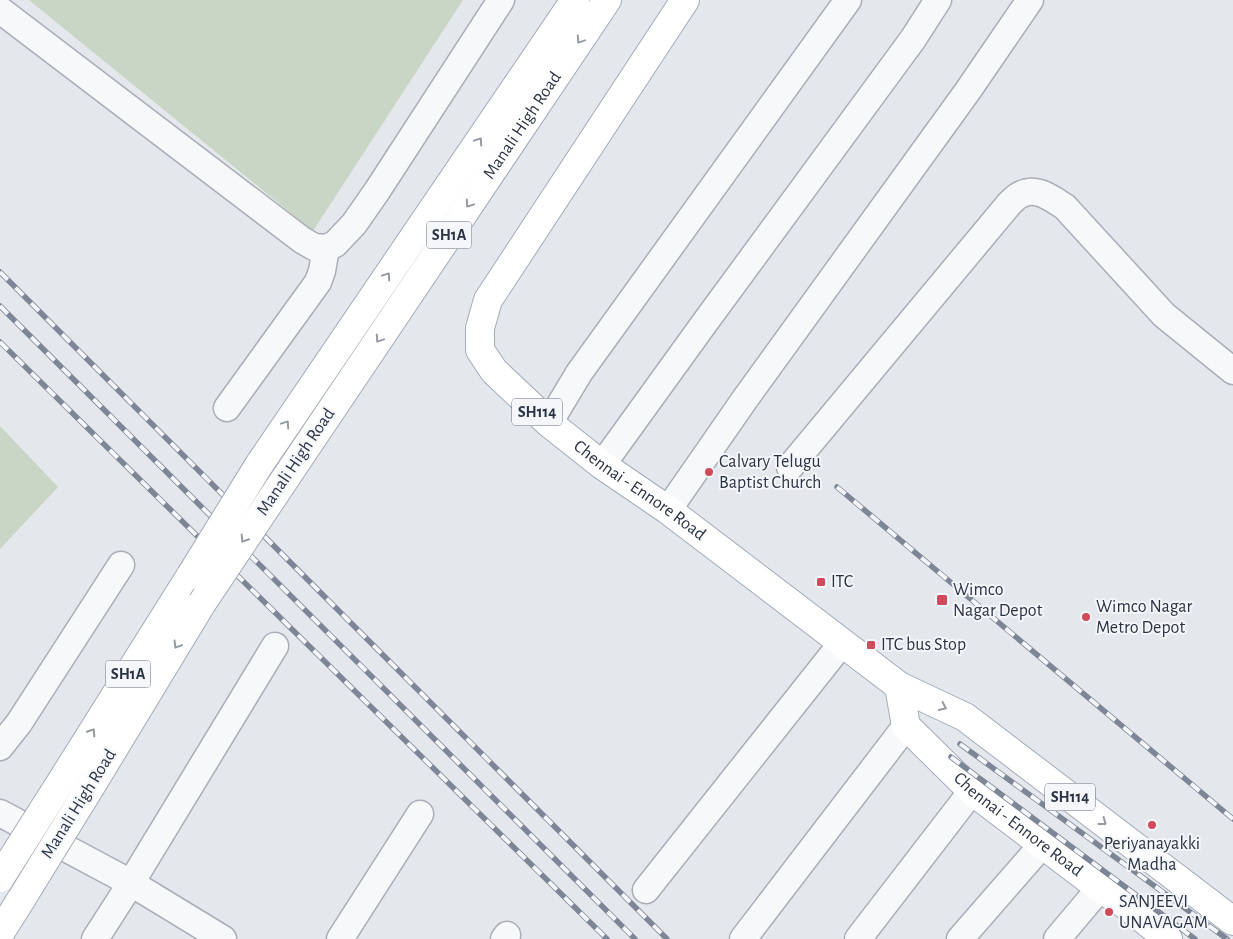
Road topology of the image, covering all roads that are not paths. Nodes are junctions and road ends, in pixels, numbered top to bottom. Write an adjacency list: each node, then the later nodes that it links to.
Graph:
1 (501, 0): 9 (street)
2 (575, 0): 26 (main road, Manali High Road / SH1A, one-way to 2, bridge)
3 (607, 0): 31 (main road, Manali High Road / SH1A, one-way to 31, bridge)
4 (685, 0): 12 (main road, Chennai - Ennore Road / SH114)
5 (848, 0): 12 (street)
6 (938, 0): 13 (street)
7 (1030, 0): 15 (street)
8 (0, 10): 9 (street)
9 (326, 248): 11 (street)
10 (1233, 372): 14 (street)
11 (227, 408)
12 (549, 423): 13 (main road, Chennai - Ennore Road / SH114)
13 (602, 465): 15 (main road, Chennai - Ennore Road / SH114)
14 (790, 467)
15 (668, 510): 17 (main road, Chennai - Ennore Road / SH114)
16 (121, 565): 21 (street)
17 (842, 643): 19 (main road, Chennai - Ennore Road / SH114); 29 (street)
18 (274, 646): 27 (street)
19 (899, 686): 20 (main road); 30 (main road, Chennai - Ennore Road / SH114, one-way to 30)
20 (906, 726): 22 (main road, Chennai - Ennore Road); 36 (street)
21 (0, 747)
22 (972, 791): 25 (main road, Chennai - Ennore Road); 37 (street)
23 (0, 812): 27 (street)
24 (420, 814): 35 (street)
25 (1042, 845): 28 (main road, Chennai - Ennore Road); 38 (street)
26 (0, 878)
27 (131, 883): 33 (street); 34 (street)
28 (1100, 888): 32 (main road, Chennai - Ennore Road); 39 (street)
29 (646, 890)
30 (1233, 921)
31 (0, 933)
32 (1164, 938)
33 (95, 939)
34 (224, 939)
35 (340, 939)
36 (743, 939)
37 (858, 939)
38 (960, 939)
39 (1057, 939)

